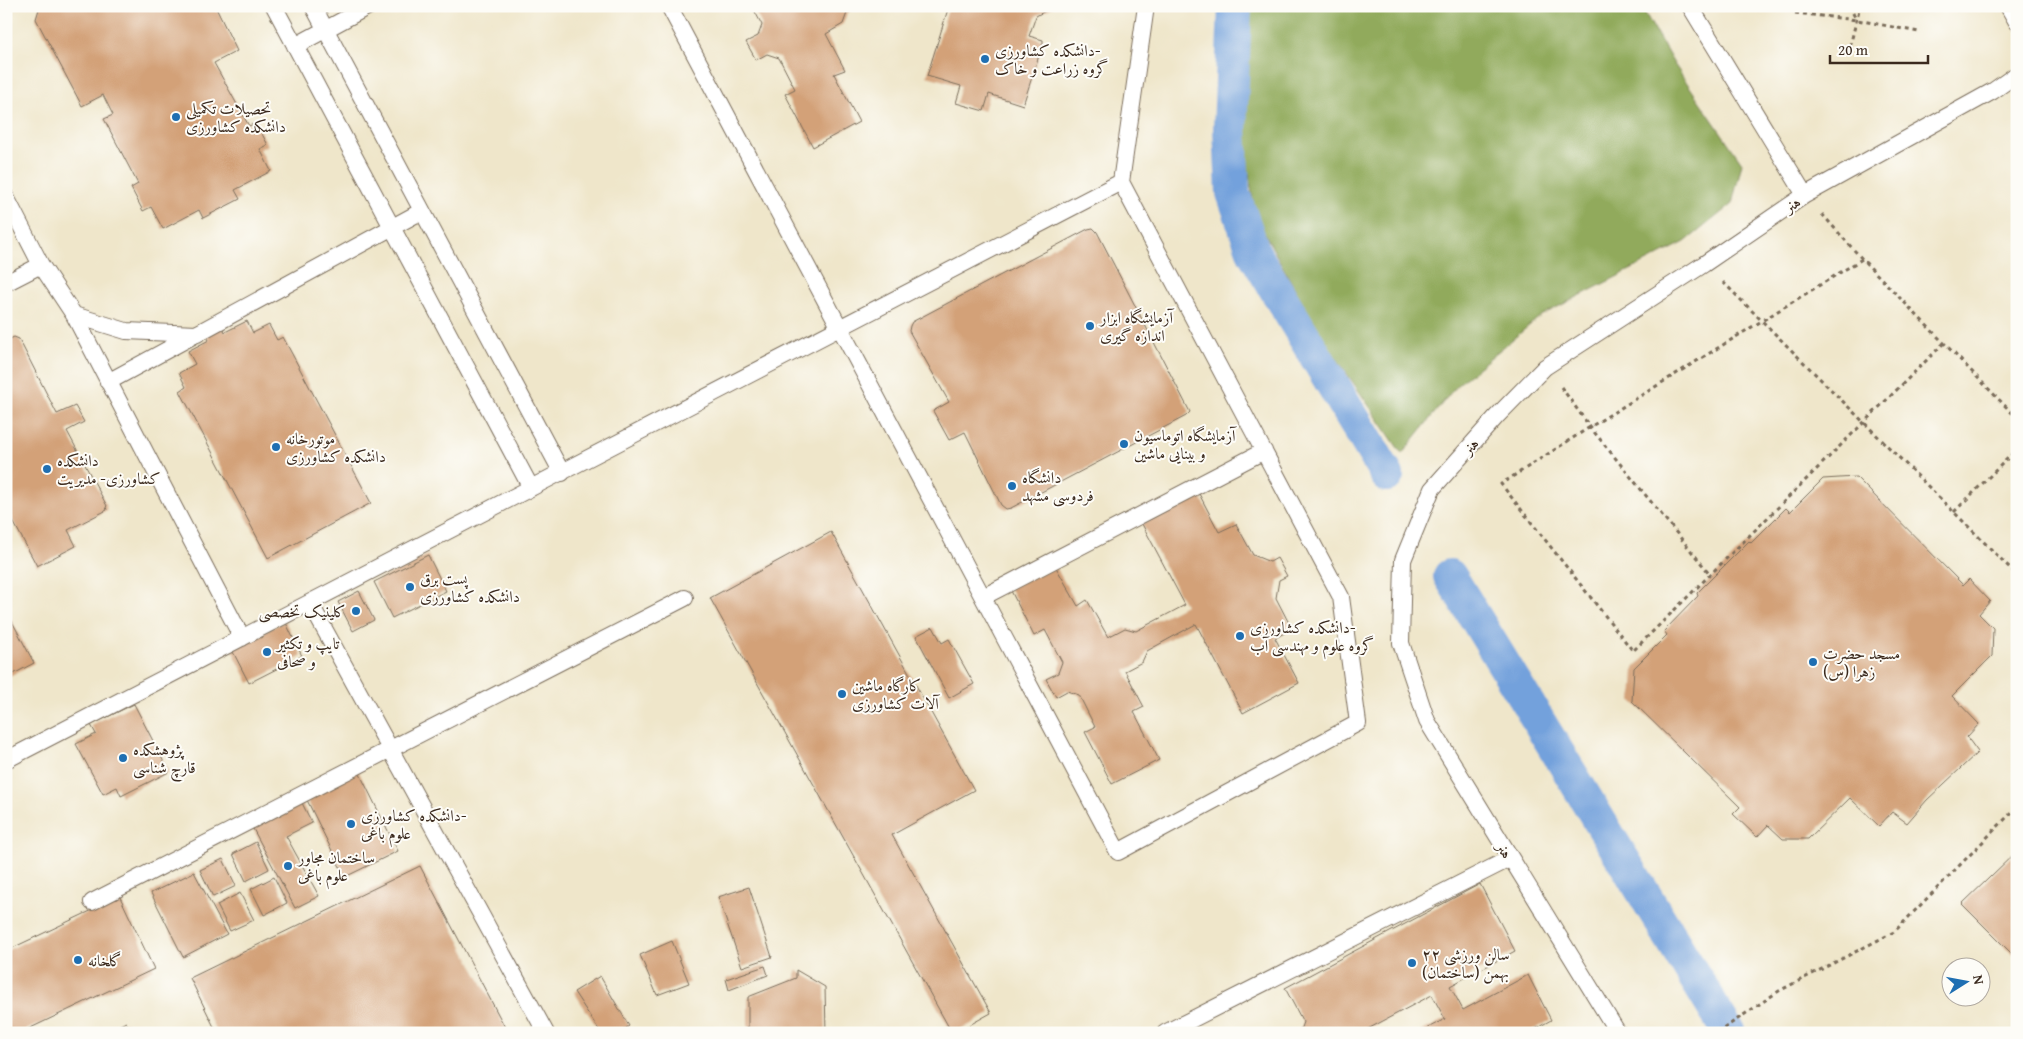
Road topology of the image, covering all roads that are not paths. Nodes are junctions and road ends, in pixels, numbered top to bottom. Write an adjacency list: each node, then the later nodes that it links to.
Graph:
1 (274, 6): 10 (lane)
2 (313, 6): 9 (lane)
3 (369, 6): 9 (lane)
4 (669, 6): 20 (lane)
5 (1146, 6): 12 (lane)
6 (1690, 6): 13 (lane)
7 (2008, 6): 8 (lane)
8 (2017, 22)
9 (325, 30): 10 (lane); 15 (lane)
10 (296, 46): 16 (lane)
11 (2017, 74): 13 (lane, هنر)
12 (1121, 182): 20 (lane); 23 (lane)
13 (1805, 194): 32 (lane, هنر)
14 (6, 197): 17 (lane)
15 (422, 211): 16 (lane); 24 (lane)
16 (392, 228): 21 (lane); 25 (lane)
17 (41, 265): 18 (lane); 19 (lane)
18 (6, 283)
19 (74, 315): 21 (lane); 22 (lane)
20 (840, 328): 24 (lane); 26 (lane)
21 (197, 334): 22 (lane)
22 (108, 382): 29 (lane)
23 (1264, 451): 26 (lane); 26 (lane)
24 (562, 473): 25 (lane)
25 (531, 488): 28 (lane)
26 (983, 597)
27 (685, 598): 30 (lane)
28 (310, 603): 29 (lane); 30 (lane)
29 (242, 638): 31 (lane)
30 (391, 749): 33 (lane); 34 (lane)
31 (6, 760)
32 (1510, 858): 35 (lane); 36 (lane, هنر)
33 (92, 902)
34 (546, 1033)
35 (1165, 1033)
36 (1618, 1033)

